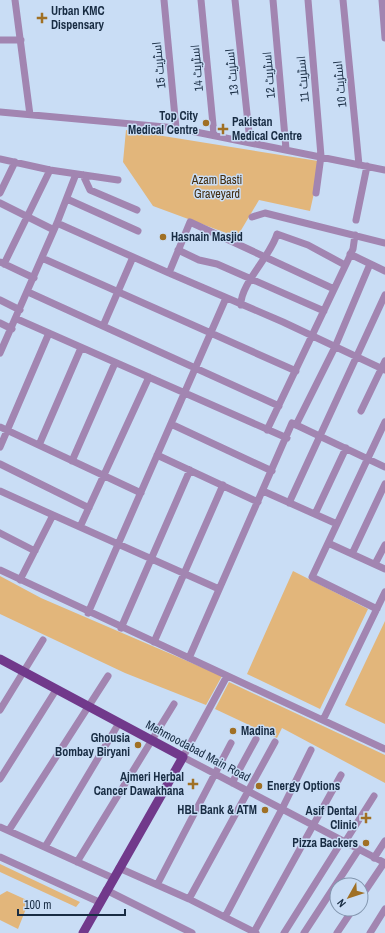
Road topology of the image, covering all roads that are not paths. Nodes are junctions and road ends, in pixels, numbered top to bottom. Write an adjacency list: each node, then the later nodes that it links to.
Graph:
1 (15, 0): 11 (street)
2 (164, 0): 14 (street, اسٹریٹ 15)
3 (201, 0): 15 (street, اسٹریٹ 14)
4 (235, 0): 16 (street, اسٹریٹ 13)
5 (273, 0): 17 (street, اسٹریٹ 12)
6 (308, 0): 18 (street, اسٹریٹ 11)
7 (343, 0): 21 (street, اسٹریٹ 10)
8 (382, 0): 9 (street)
9 (385, 38)
10 (0, 40): 11 (street)
11 (21, 40): 13 (street)
12 (0, 112): 13 (street)
13 (30, 115): 14 (street)
14 (176, 128): 15 (street)
15 (214, 135): 16 (street)
16 (250, 142): 17 (street)
17 (286, 149): 18 (street)
18 (321, 156): 21 (street); 27 (street, اسٹریٹ 11)
19 (0, 159): 20 (street)
20 (15, 162): 22 (street); 26 (street)
21 (363, 166): 23 (street); 33 (street, اسٹریٹ 10)
22 (50, 170): 24 (street); 31 (street)
23 (385, 170)
24 (80, 174): 25 (street); 28 (street); 30 (street)
25 (118, 180)
26 (0, 193)
27 (316, 193)
28 (67, 199): 34 (street); 36 (street)
29 (0, 203): 31 (street)
30 (137, 210)
31 (27, 216): 35 (street); 44 (street)
32 (252, 218): 37 (street)
33 (356, 220)
34 (58, 223): 35 (street); 41 (street)
35 (54, 230): 43 (street)
36 (138, 231)
37 (355, 235): 38 (street); 40 (street)
38 (385, 243)
39 (178, 250): 42 (street); 48 (street); 50 (street)
40 (350, 254): 45 (street); 46 (street)
41 (133, 257): 48 (street); 53 (street)
42 (265, 257): 46 (street); 50 (street); 51 (street)
43 (42, 258): 49 (street); 53 (street)
44 (2, 263): 49 (street)
45 (370, 264): 47 (street); 67 (street)
46 (345, 265): 51 (street)
47 (385, 271)
48 (169, 273): 55 (street)
49 (34, 278): 52 (street)
50 (250, 279): 57 (street); 59 (street)
51 (334, 289): 59 (street)
52 (28, 292): 58 (street); 62 (street)
53 (118, 292): 62 (street); 65 (street)
54 (385, 295): 70 (street)
55 (226, 298): 57 (street); 65 (street)
56 (0, 300): 58 (street)
57 (241, 305): 66 (street)
58 (20, 310): 60 (street)
59 (324, 311): 66 (street)
60 (16, 319): 63 (street); 64 (street)
61 (0, 324): 63 (street)
62 (103, 326): 73 (street)
63 (12, 329): 69 (street)
64 (49, 333): 68 (street); 85 (street)
65 (211, 333): 73 (street); 75 (street)
66 (313, 337): 67 (street); 75 (street)
67 (335, 347): 70 (street); 82 (street)
68 (81, 348): 72 (street); 88 (street)
69 (0, 353)
70 (357, 357): 74 (street); 86 (street)
71 (385, 361): 74 (street)
72 (115, 363): 76 (street); 93 (street)
73 (196, 368): 77 (street); 78 (street)
74 (383, 370): 79 (street)
75 (296, 371): 78 (street)
76 (149, 378): 77 (street); 98 (street)
77 (184, 393): 81 (street); 84 (street)
78 (279, 406): 84 (street)
79 (361, 411)
80 (385, 422): 92 (street)
81 (171, 424): 91 (street); 97 (street)
82 (296, 425): 86 (street); 87 (street)
83 (0, 427): 85 (street)
84 (268, 430): 87 (street)
85 (8, 431): 88 (street); 89 (street)
86 (320, 436): 90 (street); 105 (street)
87 (287, 438): 97 (street)
88 (39, 445): 93 (street)
89 (0, 447)
90 (346, 448): 92 (street); 107 (street)
91 (157, 455): 96 (street); 103 (street)
92 (368, 459): 95 (street); 109 (street)
93 (72, 461): 98 (street)
94 (0, 464): 106 (street)
95 (385, 467)
96 (190, 470): 100 (street); 117 (street)
97 (272, 470): 101 (street)
98 (104, 476): 103 (street); 106 (street)
99 (385, 484): 116 (street)
100 (223, 485): 104 (street); 121 (street)
101 (263, 491): 104 (street); 105 (street)
102 (0, 492): 108 (street)
103 (141, 493): 113 (street)
104 (258, 502): 123 (street)
105 (289, 503): 107 (street)
106 (89, 508): 110 (street)
107 (315, 514): 109 (street)
108 (53, 515): 110 (street); 115 (street)
109 (337, 524): 112 (street)
110 (80, 527): 113 (street)
111 (0, 534): 115 (street)
112 (328, 543): 116 (street); 125 (street)
113 (118, 544): 117 (street); 126 (street)
114 (385, 545): 118 (street)
115 (35, 551): 122 (street)
116 (352, 554): 118 (street)
117 (151, 559): 121 (street); 127 (street)
118 (376, 564): 119 (street)
119 (385, 569)
120 (0, 570): 122 (street)
121 (184, 573): 123 (street); 129 (street)
122 (20, 580): 126 (street)
123 (220, 589): 130 (street)
124 (385, 592): 125 (street)
125 (377, 609): 139 (street)
126 (88, 613): 127 (street)
127 (121, 628): 129 (street)
128 (43, 640): 132 (street)
129 (154, 642): 130 (street)
130 (188, 658): 134 (street)
131 (0, 659): 132 (main road, Mehmoodabad Main Road)
132 (23, 672): 135 (main road, Mehmoodabad Main Road); 138 (street)
133 (108, 676): 137 (street)
134 (227, 676): 139 (street); 147 (street)
135 (56, 690): 137 (main road, Mehmoodabad Main Road); 150 (street)
136 (174, 704): 142 (street)
137 (88, 707): 140 (main road, Mehmoodabad Main Road); 157 (street)
138 (0, 710)
139 (323, 720): 145 (street)
140 (119, 724): 142 (main road, Mehmoodabad Main Road); 160 (street)
141 (256, 739): 151 (street)
142 (151, 741): 147 (main road, Mehmoodabad Main Road); 164 (street)
143 (275, 742): 152 (street)
144 (231, 743): 148 (street)
145 (385, 749)
146 (311, 750): 154 (street)
147 (183, 757): 148 (street, Mehmoodabad Main Road); 166 (main road)
148 (215, 774): 151 (street, Mehmoodabad Main Road); 168 (street)
149 (341, 775): 155 (street)
150 (0, 779)
151 (232, 783): 152 (street, Mehmoodabad Main Road)
152 (247, 791): 154 (street, Mehmoodabad Main Road); 171 (street)
153 (374, 796): 159 (street)
154 (282, 809): 155 (street, Mehmoodabad Main Road); 174 (street)
155 (314, 826): 159 (street, Mehmoodabad Main Road); 176 (street)
156 (0, 827): 157 (street)
157 (9, 830): 160 (street)
158 (385, 841): 163 (street)
159 (344, 842): 161 (street, Mehmoodabad Main Road); 179 (street)
160 (45, 847): 164 (street)
161 (359, 850): 163 (street, Mehmoodabad Main Road); 180 (street)
162 (0, 857): 172 (street)
163 (374, 858): 165 (street, Mehmoodabad Main Road)
164 (77, 862): 167 (street)
165 (384, 863): 169 (street)
166 (119, 868): 167 (main road); 168 (street)
167 (113, 878): 170 (main road)
168 (157, 885): 171 (street)
169 (369, 885)
170 (106, 890): 172 (main road); 178 (street)
171 (188, 899): 174 (street)
172 (99, 902): 177 (main road)
173 (385, 909): 182 (street)
174 (225, 917): 176 (street)
175 (348, 917): 181 (street)
176 (255, 932)
177 (83, 933)
178 (192, 933)
179 (284, 933)
180 (304, 933)
181 (337, 933)
182 (370, 933)

